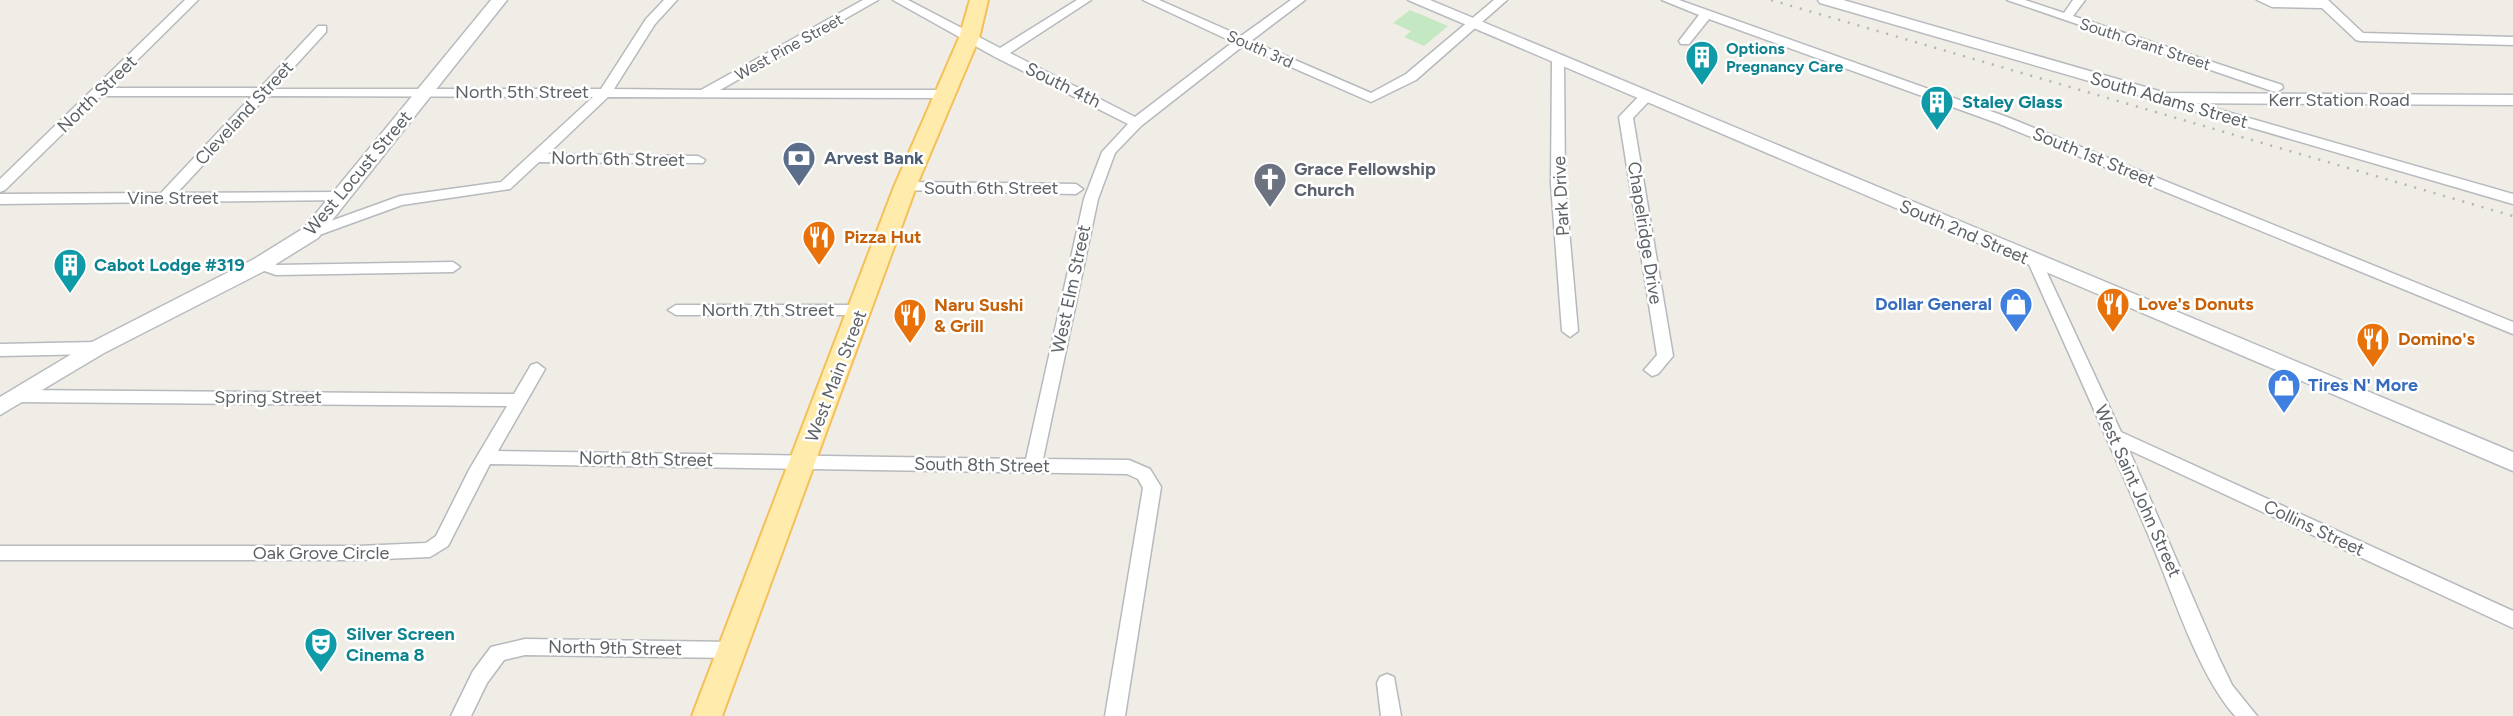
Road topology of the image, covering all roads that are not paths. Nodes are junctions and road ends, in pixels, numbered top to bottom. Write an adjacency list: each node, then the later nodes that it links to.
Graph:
1 (192, 0): 30 (street, North Street)
2 (499, 0): 32 (street, West Locust Street)
3 (671, 0): 33 (street)
4 (872, 0): 34 (street, West Pine Street)
5 (900, 0): 23 (street, South 4th)
6 (979, 0): 23 (main road, West Main Street)
7 (996, 0): 23 (main road, West Main Street)
8 (1085, 0): 27 (street)
9 (1149, 0): 24 (street, South 3rd)
10 (1299, 0): 24 (street, West Elm Street)
11 (1416, 0): 21 (street, South 2nd Street)
12 (1500, 0): 21 (street)
13 (1668, 0): 19 (street, South 1st Street)
14 (1826, 0): 37 (street, South Adams Street)
15 (2013, 0): 20 (street, South Grant Street)
16 (2079, 0): 20 (street)
17 (2263, 0): 18 (street)
18 (2323, 2): 26 (street)
19 (1706, 14): 25 (street); 54 (street, South 1st Street)
20 (2066, 18): 29 (street, South Grant Street)
21 (1471, 25): 24 (street, South 3rd); 28 (street, South 2nd Street)
22 (322, 29): 31 (street, Cleveland Street)
23 (969, 38): 27 (street, South 4th); 35 (main road, West Main Street)
24 (1243, 41): 39 (street, West Elm Street)
25 (1685, 41)
26 (2513, 41)
27 (999, 54): 39 (street, South 4th)
28 (1558, 61): 36 (street, South 2nd Street); 55 (street, Park Drive)
29 (2277, 89)
30 (100, 92): 31 (street, North 5th Street); 44 (street, North Street)
31 (263, 92): 32 (street, North 5th Street); 45 (street, Cleveland Street)
32 (425, 92): 33 (street, North 5th Street); 46 (street, West Locust Street)
33 (606, 92): 34 (street, North 5th Street); 40 (street)
34 (705, 93): 35 (street, North 5th Street)
35 (943, 94): 42 (main road, West Main Street)
36 (1645, 98): 49 (street, South 2nd Street); 59 (street, Chapelridge Drive)
37 (2165, 99): 38 (street, Kerr Station Road); 47 (street, South Adams Street)
38 (2513, 100)
39 (1131, 120): 66 (street, West Elm Street)
40 (538, 158): 41 (street, North 6th Street); 48 (street)
41 (698, 160)
42 (905, 187): 43 (street, South 6th Street); 53 (main road, West Main Street)
43 (1076, 188)
44 (1, 195): 45 (street, Vine Street)
45 (166, 197): 46 (street, Vine Street)
46 (342, 197): 48 (street, West Locust Street)
47 (2513, 199)
48 (312, 233): 50 (street, West Locust Street)
49 (2035, 262): 62 (street, West Saint John Street); 64 (street, South 2nd Street)
50 (261, 264): 51 (street); 56 (street, West Locust Street)
51 (453, 267)
52 (676, 310): 53 (street, North 7th Street)
53 (861, 310): 65 (main road, West Main Street)
54 (2513, 328)
55 (1570, 331)
56 (97, 348): 57 (street); 61 (street, West Locust Street)
57 (0, 350)
58 (537, 369): 60 (street, Oak Grove Circle)
59 (1652, 370)
60 (520, 400): 61 (street, Spring Street); 63 (street, Oak Grove Circle)
61 (8, 402)
62 (2115, 436): 68 (street, Collins Street); 75 (street, West Saint John Street)
63 (488, 457): 65 (street, North 8th Street); 67 (street, Oak Grove Circle)
64 (2513, 462)
65 (803, 463): 66 (street, South 8th Street); 69 (main road, West Main Street)
66 (1033, 466): 73 (street, South 8th Street)
67 (0, 553)
68 (2513, 620)
69 (732, 650): 71 (street, North 9th Street); 72 (main road, West Main Street)
70 (1388, 683): 74 (street)
71 (461, 716)
72 (707, 716)
73 (1115, 716)
74 (1391, 716)
75 (2247, 716)

